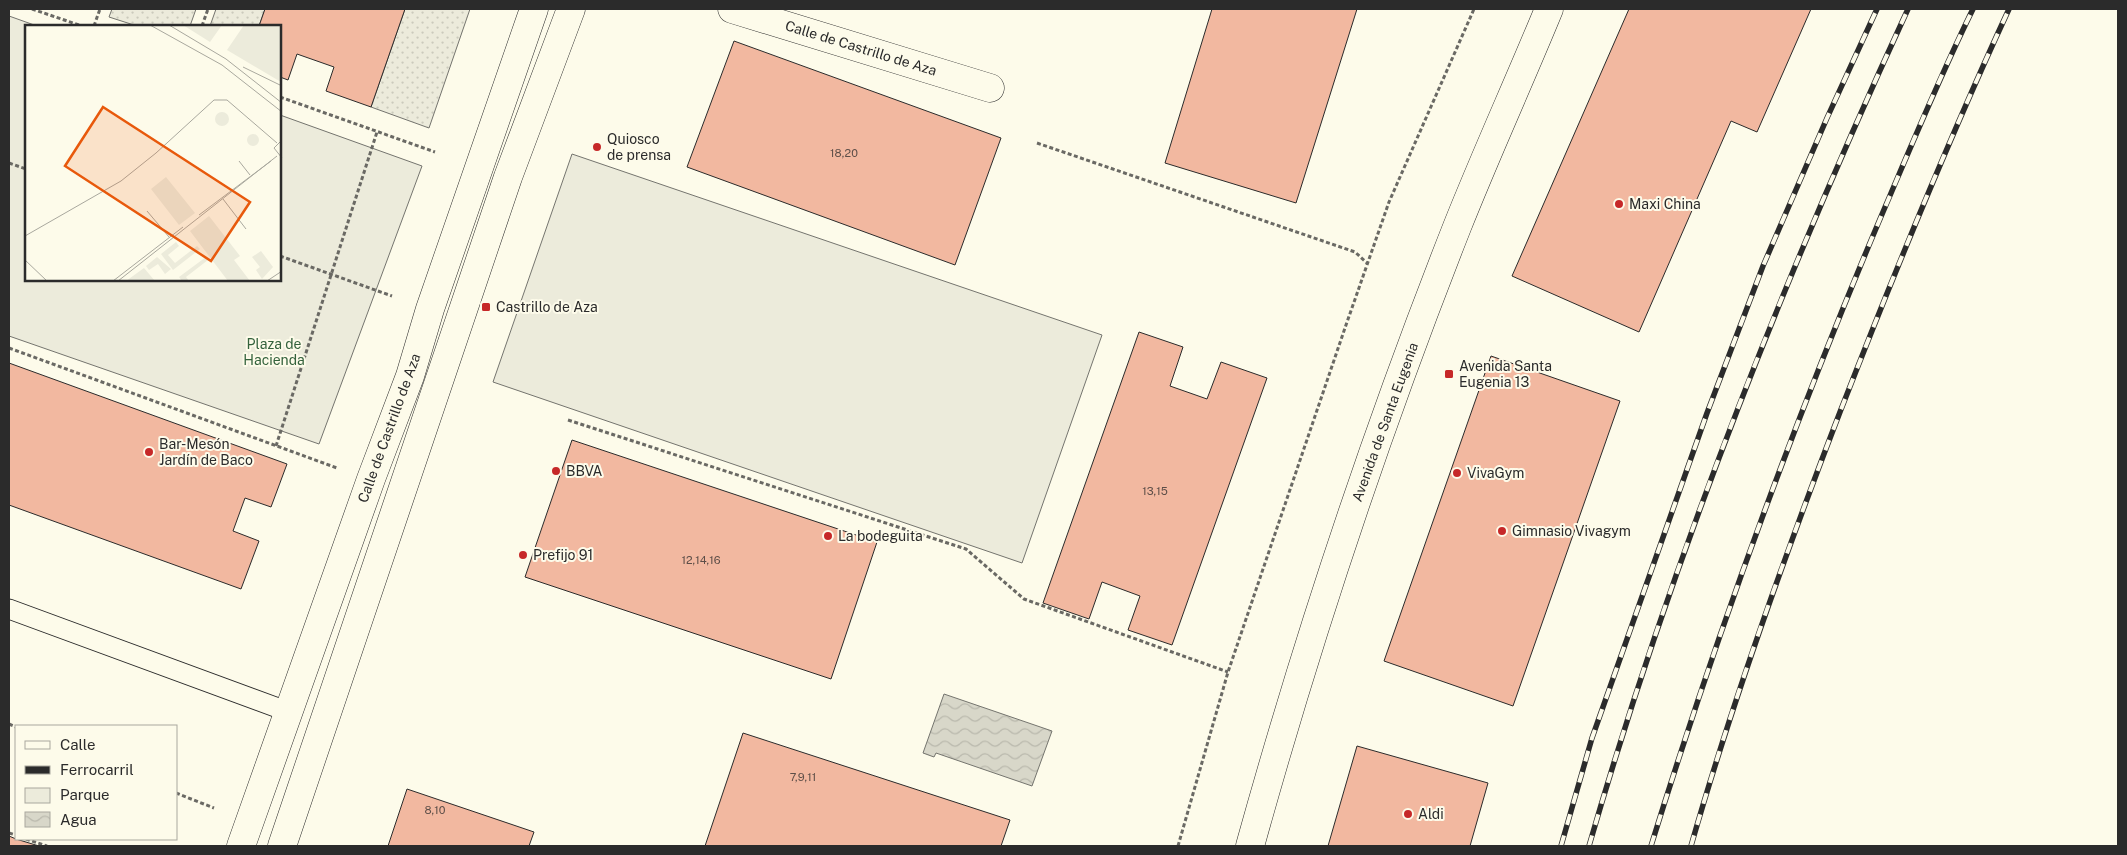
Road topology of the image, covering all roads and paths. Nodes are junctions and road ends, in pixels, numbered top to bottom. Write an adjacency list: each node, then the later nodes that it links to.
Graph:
1 (32, 9): 9 (path)
2 (100, 9): 10 (path)
3 (208, 9): 11 (path)
4 (534, 9): 29 (street, Calle de Castrillo de Aza)
5 (571, 9): 35 (street)
6 (732, 9): 12 (street, Calle de Castrillo de Aza)
7 (1474, 9): 20 (path)
8 (1549, 9): 37 (street, Avenida de Santa Eugenia)
9 (79, 25)
10 (94, 25)
11 (202, 25)
12 (990, 88)
13 (281, 97): 14 (path)
14 (377, 132): 16 (path); 21 (path)
15 (1037, 143): 20 (path)
16 (435, 152)
17 (9, 163): 18 (path)
18 (25, 169)
19 (281, 256): 21 (path)
20 (1368, 264): 28 (path)
21 (330, 273): 22 (path); 25 (path)
22 (392, 296)
23 (9, 348): 25 (path)
24 (568, 420): 28 (path)
25 (276, 446): 26 (path)
26 (317, 462)
27 (9, 609): 29 (lane)
28 (1228, 672): 36 (path)
29 (289, 712): 34 (street, Calle de Castrillo de Aza)
30 (178, 793): 31 (path)
31 (214, 808)
32 (29, 840): 33 (path)
33 (47, 846)
34 (241, 846)
35 (282, 846)
36 (1178, 846)
37 (1250, 846)

